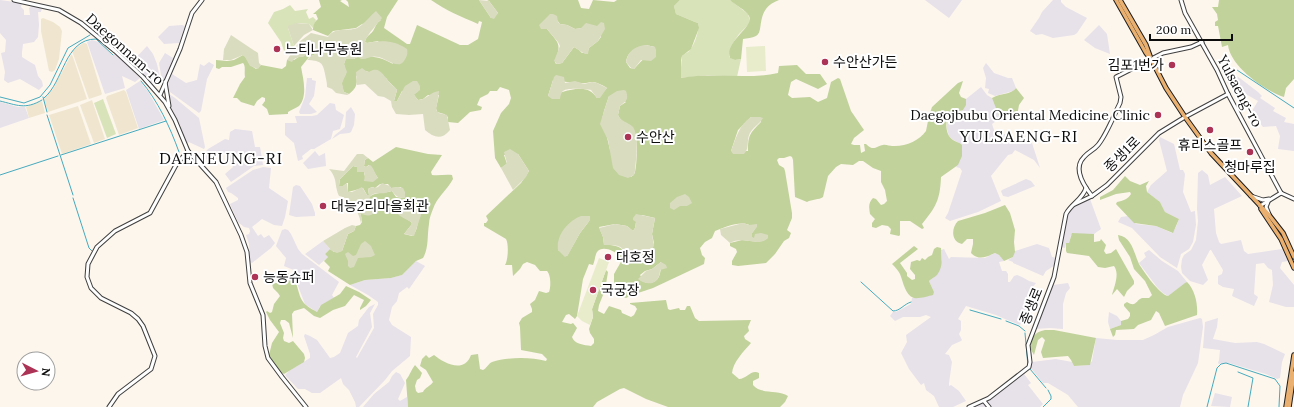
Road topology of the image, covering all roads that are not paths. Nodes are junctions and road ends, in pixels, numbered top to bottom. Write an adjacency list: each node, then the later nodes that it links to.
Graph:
1 (14, 0): 9 (street, Daegonnam-ro)
2 (202, 0): 8 (street)
3 (1116, 0): 7 (main road)
4 (1120, 0): 7 (main road)
5 (1181, 0): 6 (street, Yulsaeng-ro)
6 (1202, 42): 7 (street); 10 (street, Yulsaeng-ro)
7 (1151, 58): 13 (main road); 15 (street)
8 (164, 84): 9 (street); 11 (street); 12 (street)
9 (152, 87): 11 (street, Daegonnam-ro)
10 (1228, 94): 13 (street, 종생1로); 16 (street, Yulsaeng-ro)
11 (160, 95): 12 (street, Daegonnam-ro)
12 (171, 112): 14 (street, Daegonnam-ro)
13 (1185, 117): 17 (main road); 18 (street, 종생1로)
14 (188, 150): 29 (street); 30 (street, Daegonnam-ro)
15 (1086, 188): 18 (street); 21 (street, 종생로)
16 (1281, 193): 19 (street); 20 (street)
17 (1250, 195): 19 (street); 22 (main road)
18 (1092, 196): 21 (street, 종생1로)
19 (1271, 199): 22 (street); 23 (street)
20 (1294, 199)
21 (1073, 205): 28 (street, 종생로)
22 (1260, 206): 23 (main road); 25 (main road)
23 (1269, 215): 24 (main road)
24 (1294, 257)
25 (1294, 268)
26 (1294, 355): 33 (main road)
27 (1294, 373): 34 (main road)
28 (984, 401): 31 (street, 종생로); 32 (street)
29 (109, 407)
30 (306, 407)
31 (969, 407)
32 (989, 407)
33 (1286, 407)
34 (1291, 407)

